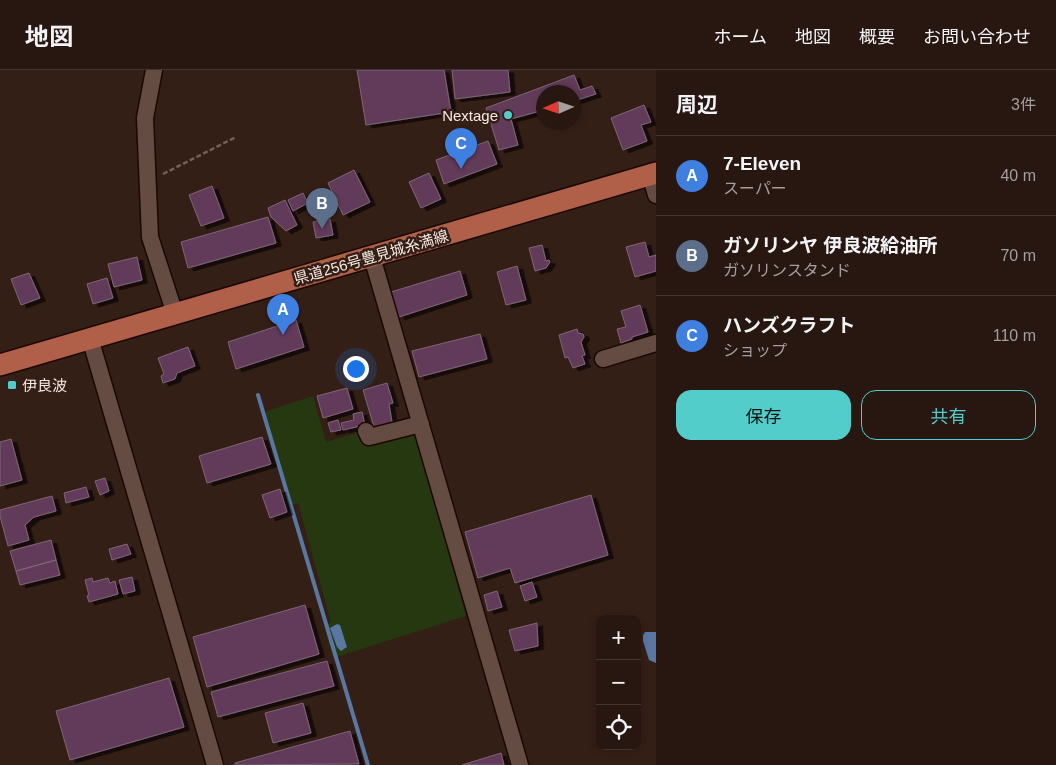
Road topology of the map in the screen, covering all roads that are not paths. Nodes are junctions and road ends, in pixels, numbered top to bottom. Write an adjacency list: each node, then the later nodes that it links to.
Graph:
1 (154, 70): 5 (street)
2 (653, 174): 3 (street); 4 (main road, 県道256号豊見城糸満線)
3 (656, 195)
4 (372, 257): 5 (main road, 県道256号豊見城糸満線); 10 (street)
5 (175, 314): 6 (main road, 県道256号豊見城糸満線)
6 (90, 338): 9 (main road, 県道256号豊見城糸満線); 12 (street)
7 (656, 343): 8 (street)
8 (603, 360)
9 (0, 365)
10 (421, 424): 11 (street); 13 (street)
11 (366, 431)
12 (215, 765)
13 (520, 765)

